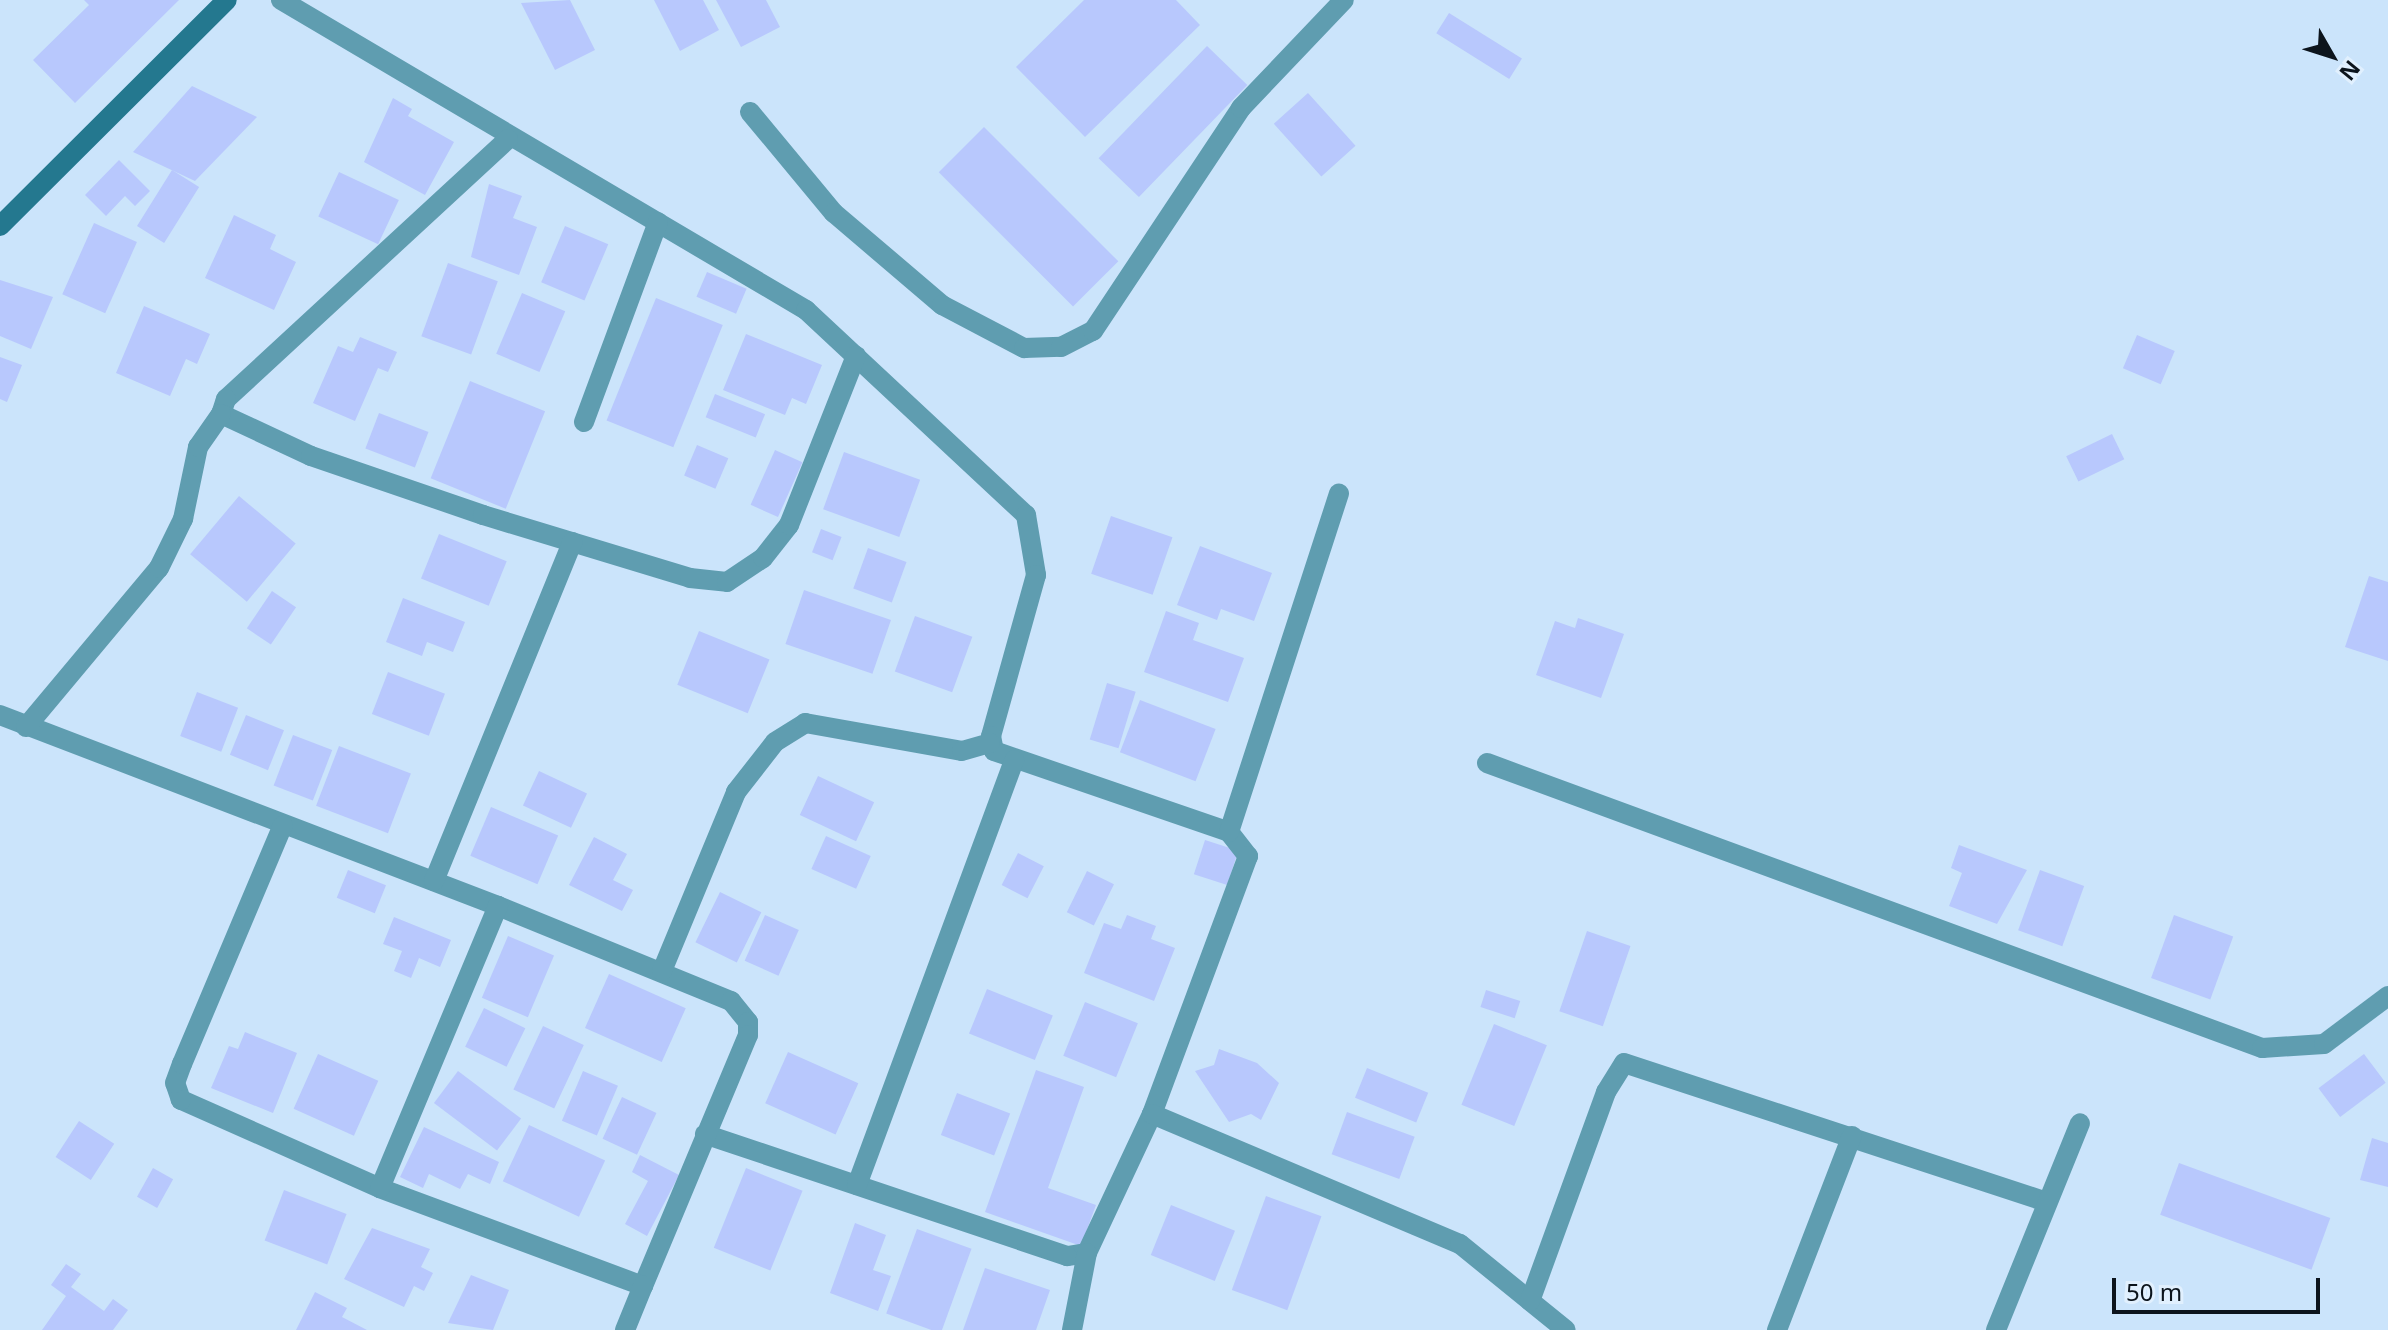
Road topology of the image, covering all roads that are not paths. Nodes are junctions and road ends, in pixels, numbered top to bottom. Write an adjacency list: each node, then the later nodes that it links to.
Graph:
1 (227, 0): 7 (main road)
2 (281, 0): 5 (street)
3 (1344, 0): 4 (street)
4 (750, 112)
5 (508, 139): 6 (street); 9 (street)
6 (658, 222): 8 (street); 10 (street)
7 (0, 226)
8 (856, 356): 12 (street); 15 (street)
9 (221, 414): 12 (street); 14 (street)
10 (584, 422)
11 (1339, 493): 19 (street)
12 (572, 542): 20 (street)
13 (0, 715): 14 (street)
14 (26, 727): 18 (street)
15 (990, 743): 16 (street); 22 (street)
16 (1014, 760): 19 (street); 28 (street)
17 (1487, 763): 23 (street)
18 (283, 825): 20 (street); 29 (street)
19 (1229, 832): 24 (street)
20 (434, 881): 21 (street)
21 (498, 906): 22 (street); 29 (street)
22 (662, 971): 26 (street)
23 (2388, 996)
24 (1152, 1114): 31 (street); 33 (street)
25 (2080, 1123): 30 (street)
26 (705, 1134): 28 (street); 32 (street)
27 (1852, 1136): 30 (street); 33 (street); 37 (street)
28 (857, 1185): 31 (street)
29 (380, 1188): 32 (street)
30 (2047, 1202): 38 (street)
31 (1087, 1253): 35 (street)
32 (643, 1286): 34 (street)
33 (1530, 1301): 36 (street)
34 (625, 1330)
35 (1072, 1330)
36 (1566, 1330)
37 (1777, 1330)
38 (1996, 1330)

